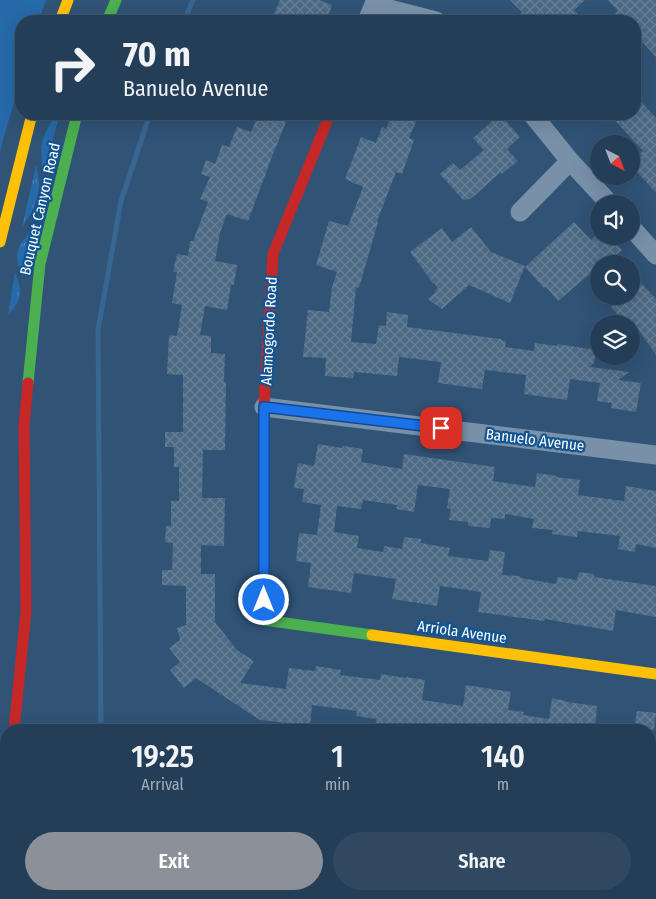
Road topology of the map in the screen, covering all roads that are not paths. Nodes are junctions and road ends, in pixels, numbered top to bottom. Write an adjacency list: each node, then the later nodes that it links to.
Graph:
1 (68, 0): 4 (street)
2 (116, 0): 5 (street)
3 (372, 9): 6 (street)
4 (62, 15)
5 (110, 15)
6 (404, 15)
7 (30, 120): 15 (street, Bouquet Canyon Road)
8 (76, 120): 21 (street, Bouquet Canyon Road)
9 (328, 120): 17 (street, Alamogordo Road)
10 (537, 120): 11 (street)
11 (570, 161): 12 (street); 13 (street)
12 (602, 195)
13 (520, 212)
14 (640, 238): 16 (street)
15 (0, 242)
16 (656, 255)
17 (264, 407): 18 (street, Banuelo Avenue); 19 (street, Alamogordo Road)
18 (656, 455)
19 (264, 620): 20 (street, Arriola Avenue)
20 (656, 674)
21 (15, 724)

